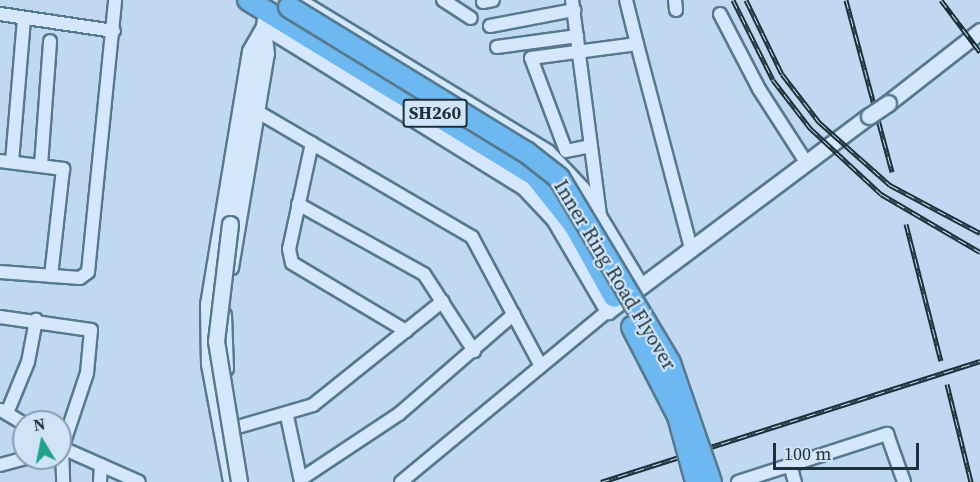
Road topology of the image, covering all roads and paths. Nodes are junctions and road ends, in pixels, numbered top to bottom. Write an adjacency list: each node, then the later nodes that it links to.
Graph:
1 (115, 0): 12 (street)
2 (248, 0): 6 (highway, SH260)
3 (443, 0): 10 (street)
4 (626, 0): 16 (street)
5 (573, 5): 11 (street); 14 (street)
6 (279, 10): 19 (street); 26 (street); 32 (street); 43 (street); 51 (street, bridge); 54 (highway, Inner Ring Road Flyover / SH260, bridge); 55 (highway, Inner Ring Road Flyover, bridge)
7 (0, 14): 9 (street)
8 (720, 14): 23 (street)
9 (24, 18): 12 (street); 22 (street)
10 (471, 18)
11 (490, 27)
12 (114, 31): 29 (street)
13 (980, 31): 23 (street, bridge)
14 (577, 36): 17 (street); 18 (street)
15 (50, 41): 24 (street)
16 (637, 44): 18 (street); 27 (street)
17 (497, 47)
18 (579, 51): 21 (street); 21 (street)
19 (258, 112): 20 (street); 42 (street)
20 (312, 143): 25 (street); 33 (street)
21 (591, 146): 26 (street)
22 (6, 162): 24 (street)
23 (806, 162): 27 (street)
24 (41, 165): 29 (street)
25 (298, 204): 31 (street); 36 (street)
26 (600, 215): 30 (street)
27 (691, 249): 30 (street)
28 (0, 272): 29 (street)
29 (51, 276)
30 (640, 285): 32 (street)
31 (443, 301): 36 (street); 37 (street)
32 (608, 311): 38 (street)
33 (514, 314): 37 (street); 38 (street)
34 (0, 317): 35 (street)
35 (36, 320): 39 (street); 40 (street)
36 (406, 331): 41 (street)
37 (474, 351): 47 (street)
38 (541, 366): 53 (street)
39 (4, 411)
40 (72, 411)
41 (287, 416): 42 (street); 47 (street)
42 (237, 428): 43 (street); 52 (street)
43 (220, 432): 50 (street)
44 (72, 453): 45 (street)
45 (101, 465): 48 (street); 49 (street)
46 (790, 465): 56 (street); 57 (street); 58 (street)
47 (301, 480)
48 (100, 482)
49 (139, 482)
50 (230, 482)
51 (239, 482)
52 (246, 482)
53 (401, 482)
54 (696, 482)
55 (711, 482)
56 (738, 482)
57 (795, 482)
58 (904, 482)

